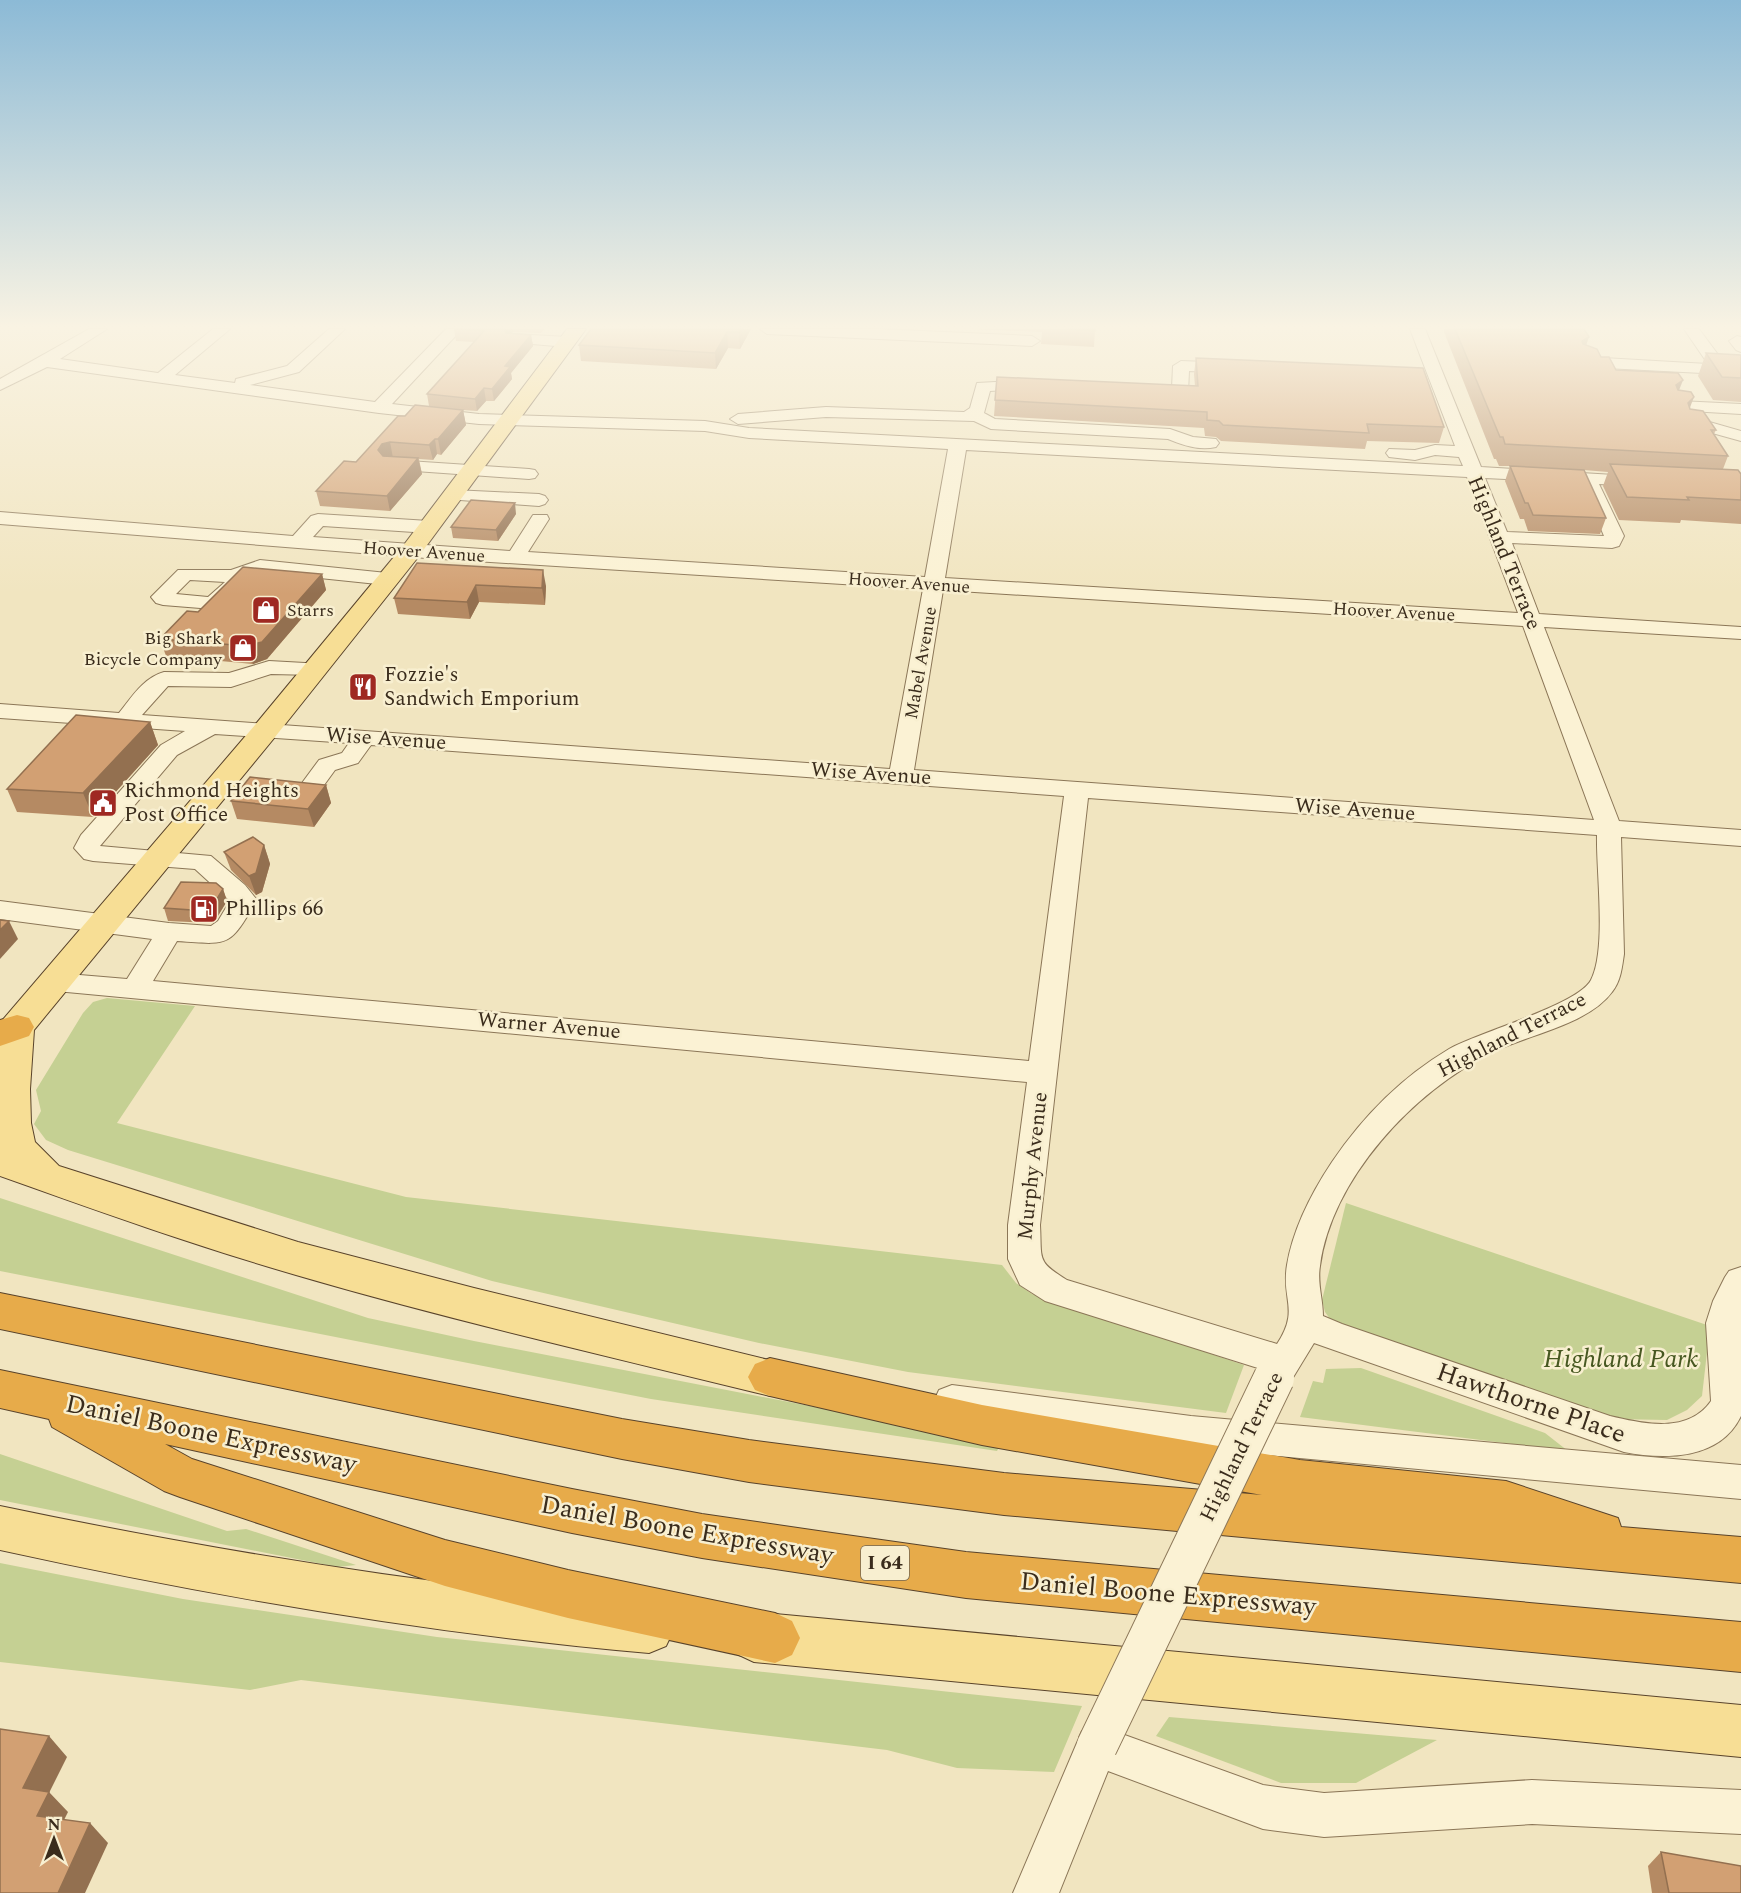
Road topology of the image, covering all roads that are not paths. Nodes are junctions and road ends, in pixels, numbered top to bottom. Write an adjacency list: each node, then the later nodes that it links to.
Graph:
1 (481, 417): 6 (street)
2 (512, 417): 6 (main road)
3 (763, 417): 8 (street)
4 (980, 417): 12 (street)
5 (1448, 417): 12 (street, Highland Terrace)
6 (510, 420): 8 (street); 14 (main road)
7 (1739, 425): 7 (street)
8 (705, 426): 9 (street)
9 (958, 444): 12 (street); 30 (street, Mabel Avenue)
10 (1713, 445): 11 (street)
11 (1741, 446)
12 (1468, 461): 16 (street); 23 (street, Highland Terrace)
13 (393, 465): 14 (street)
14 (472, 471): 15 (street); 18 (main road)
15 (530, 474)
16 (1587, 478): 17 (street); 23 (street)
17 (1655, 481)
18 (453, 495): 22 (main road); 26 (street)
19 (0, 507): 21 (street, Hoover Avenue)
20 (0, 518): 21 (street, Hoover Avenue)
21 (78, 524): 24 (street, Hoover Avenue)
22 (429, 527): 24 (street); 25 (main road)
23 (1500, 537): 31 (street, Highland Terrace)
24 (288, 542): 25 (street, Hoover Avenue); 27 (street)
25 (411, 551): 26 (street, Hoover Avenue); 29 (main road)
26 (515, 558): 30 (street, Hoover Avenue)
27 (260, 566): 28 (street); 29 (street)
28 (236, 575)
29 (387, 579): 33 (main road)
30 (934, 585): 31 (street, Hoover Avenue); 39 (street, Mabel Avenue)
31 (1531, 620): 32 (street, Hoover Avenue); 42 (street, Highland Terrace)
32 (1741, 633)
33 (315, 669): 35 (street); 37 (main road)
34 (0, 711): 35 (street, Wise Avenue)
35 (125, 720): 36 (street, Wise Avenue)
36 (210, 727): 37 (street, Wise Avenue); 44 (street)
37 (265, 730): 38 (street, Wise Avenue); 44 (main road)
38 (364, 738): 39 (street, Wise Avenue); 40 (street)
39 (901, 776): 41 (street, Wise Avenue)
40 (311, 787)
41 (1077, 790): 42 (street, Wise Avenue); 51 (street, Murphy Avenue)
42 (1609, 828): 43 (street, Wise Avenue); 56 (street, Highland Terrace)
43 (1741, 838)
44 (158, 859): 46 (main road); 47 (street)
45 (0, 910): 46 (street)
46 (104, 924): 47 (street); 48 (main road)
47 (169, 932): 49 (street)
48 (56, 982): 49 (street, Warner Avenue); 50 (main road)
49 (135, 988): 51 (street, Warner Avenue)
50 (6, 1036): 53 (main road)
51 (1042, 1073): 58 (street, Murphy Avenue)
52 (0, 1161): 53 (main road)
53 (46, 1177): 59 (main road)
54 (1741, 1281): 57 (street, Hawthorne Place)
55 (0, 1311): 63 (highway)
56 (1306, 1324): 57 (street, Hawthorne Place); 58 (street, Highland Terrace)
57 (1734, 1361)
58 (1279, 1369): 68 (street, Highland Terrace, bridge)
59 (770, 1377): 61 (street); 63 (highway)
60 (20, 1393): 65 (highway); 66 (highway, Daniel Boone Expressway / I 64)
61 (1741, 1482)
62 (0, 1528): 65 (main road)
63 (1654, 1552): 64 (highway)
64 (1741, 1560)
65 (775, 1638): 67 (main road)
66 (1741, 1647)
67 (1741, 1731)
68 (1097, 1746): 69 (street); 70 (street, Highland Terrace)
69 (1741, 1812)
70 (1036, 1893)

